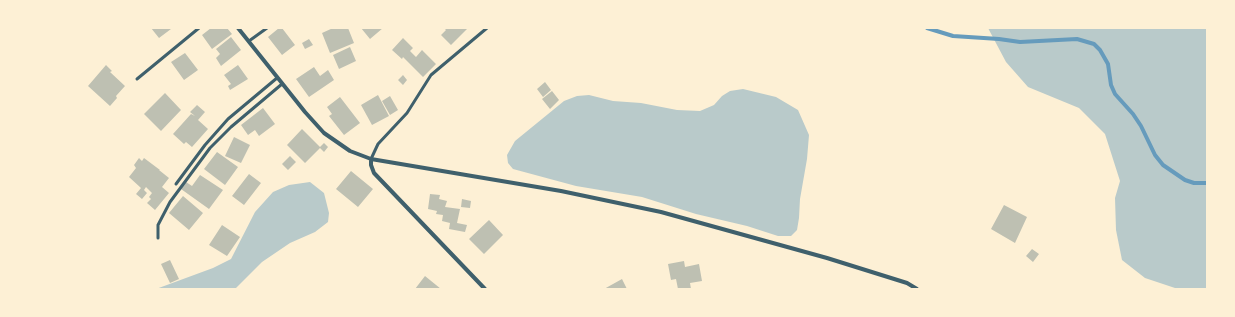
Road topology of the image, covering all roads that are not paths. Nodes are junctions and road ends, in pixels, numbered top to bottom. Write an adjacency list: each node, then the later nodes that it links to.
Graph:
1 (200, 28): 7 (lane)
2 (238, 28): 5 (street)
3 (267, 28): 5 (lane)
4 (487, 28): 9 (lane)
5 (249, 41): 6 (street)
6 (277, 78): 8 (street); 10 (lane)
7 (137, 79)
8 (282, 84): 9 (street); 11 (lane)
9 (371, 159): 12 (street); 13 (street)
10 (176, 184)
11 (158, 238)
12 (485, 289)
13 (917, 289)

